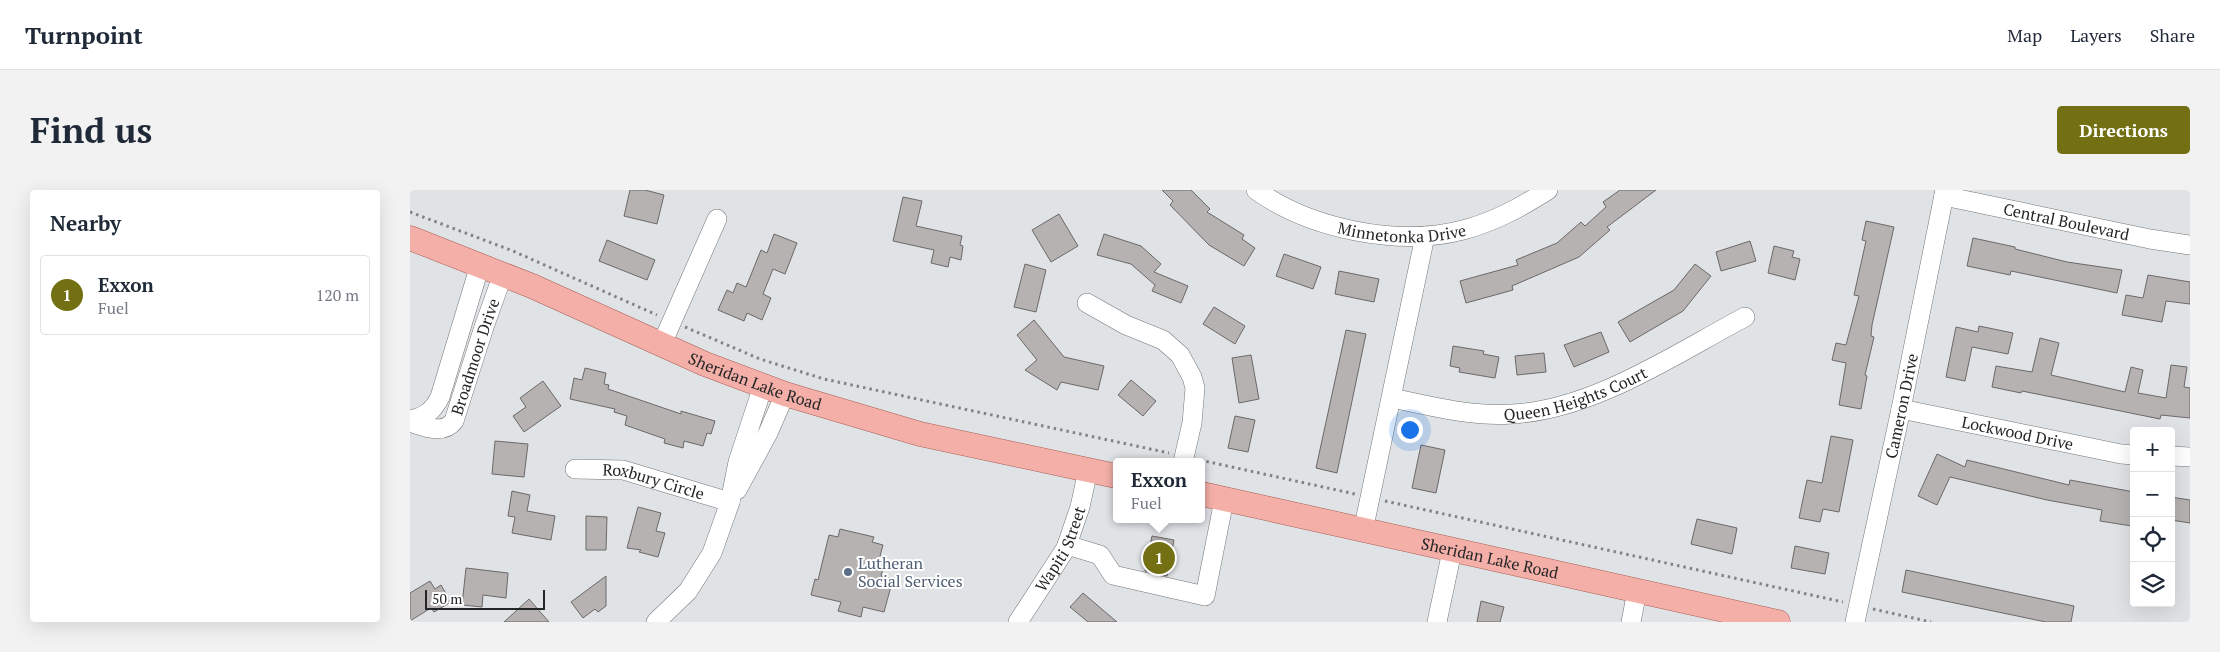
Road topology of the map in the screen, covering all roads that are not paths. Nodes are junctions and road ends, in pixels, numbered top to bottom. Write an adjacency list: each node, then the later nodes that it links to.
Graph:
1 (1256, 190): 5 (street, Minnetonka Drive)
2 (1548, 190): 5 (street, Minnetonka Drive)
3 (1944, 193): 7 (street, Central Boulevard); 15 (street, Cameron Drive)
4 (716, 218): 12 (street)
5 (1425, 236): 14 (street)
6 (410, 238): 8 (main road, Sheridan Lake Road)
7 (2190, 246)
8 (480, 265): 9 (main road, Sheridan Lake Road); 16 (street, Broadmoor Drive)
9 (503, 274): 12 (main road, Sheridan Lake Road); 16 (street, Broadmoor Drive)
10 (1087, 304): 20 (street)
11 (1745, 317): 14 (street, Queen Heights Court)
12 (661, 346): 13 (main road, Sheridan Lake Road)
13 (774, 390): 22 (main road, Sheridan Lake Road); 26 (street)
14 (1392, 398): 27 (street)
15 (1901, 409): 17 (street, Lockwood Drive); 31 (street, Cameron Drive)
16 (410, 421)
17 (2130, 455)
18 (2175, 456): 19 (street)
19 (2190, 457)
20 (1184, 458)
21 (575, 469): 26 (street, Roxbury Circle)
22 (1088, 470): 23 (main road, Sheridan Lake Road); 28 (street, Wapiti Street)
23 (1113, 475)
24 (1205, 495): 25 (main road, Sheridan Lake Road)
25 (1224, 500): 27 (main road, Sheridan Lake Road); 28 (street)
26 (730, 502): 32 (street)
27 (1363, 531): 29 (main road, Sheridan Lake Road)
28 (1067, 545): 33 (street, Wapiti Street)
29 (1452, 550): 30 (main road, Sheridan Lake Road); 34 (street)
30 (1637, 591): 35 (street); 36 (main road, Sheridan Lake Road)
31 (1857, 614)
32 (656, 622)
33 (1018, 622)
34 (1437, 622)
35 (1631, 622)
36 (1778, 622)

